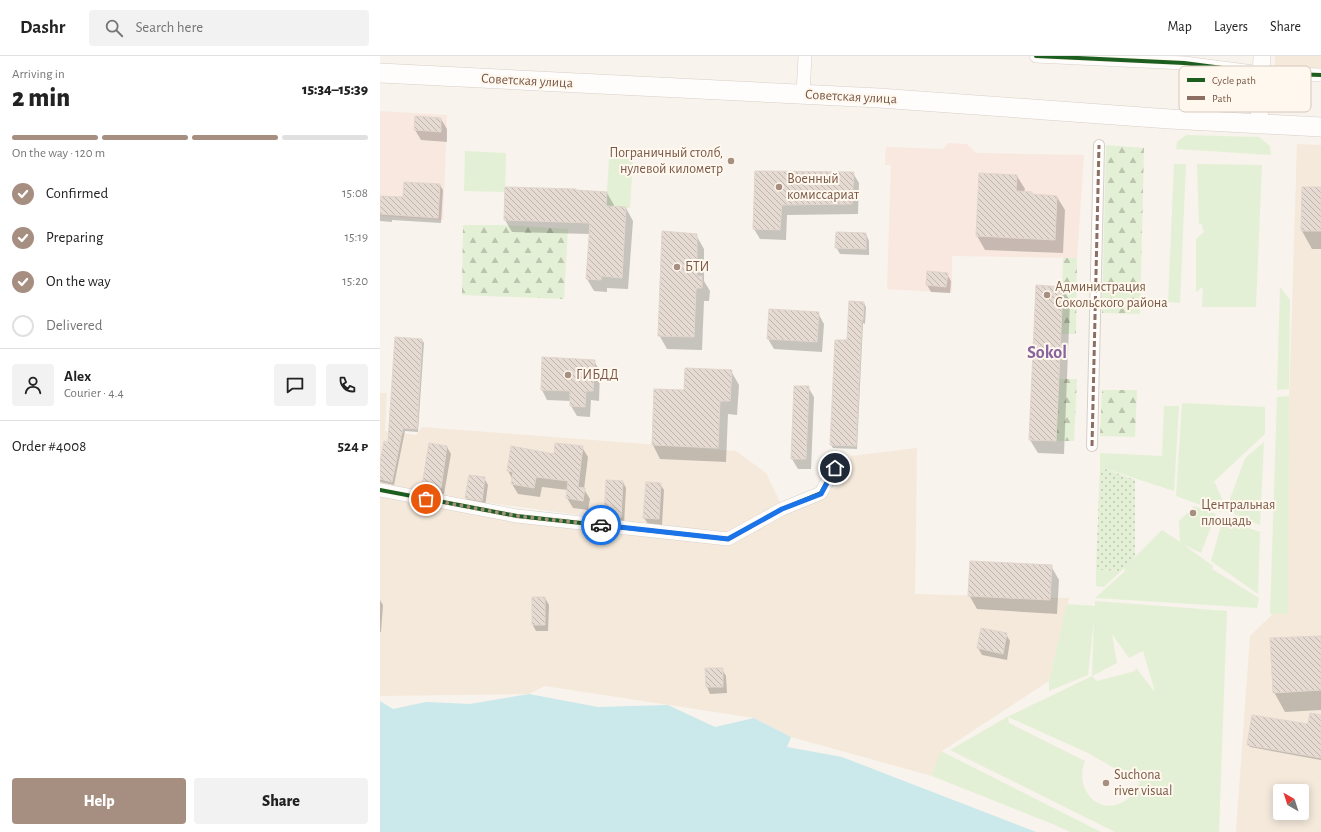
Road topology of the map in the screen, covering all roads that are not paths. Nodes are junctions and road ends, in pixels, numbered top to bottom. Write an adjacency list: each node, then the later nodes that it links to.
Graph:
1 (805, 56): 10 (street)
2 (1036, 56): 4 (street)
3 (1262, 56): 6 (street)
4 (1185, 60): 5 (street)
5 (1220, 66)
6 (1261, 66)
7 (380, 74): 10 (main road, Советская улица)
8 (1311, 75): 9 (street)
9 (1321, 75)
10 (803, 94): 12 (main road, Советская улица)
11 (1259, 112): 12 (street)
12 (1258, 123): 13 (main road, Советская улица)
13 (1321, 127)
14 (1099, 145): 15 (street)
15 (1092, 446)
16 (835, 468): 17 (street)
17 (380, 490)

